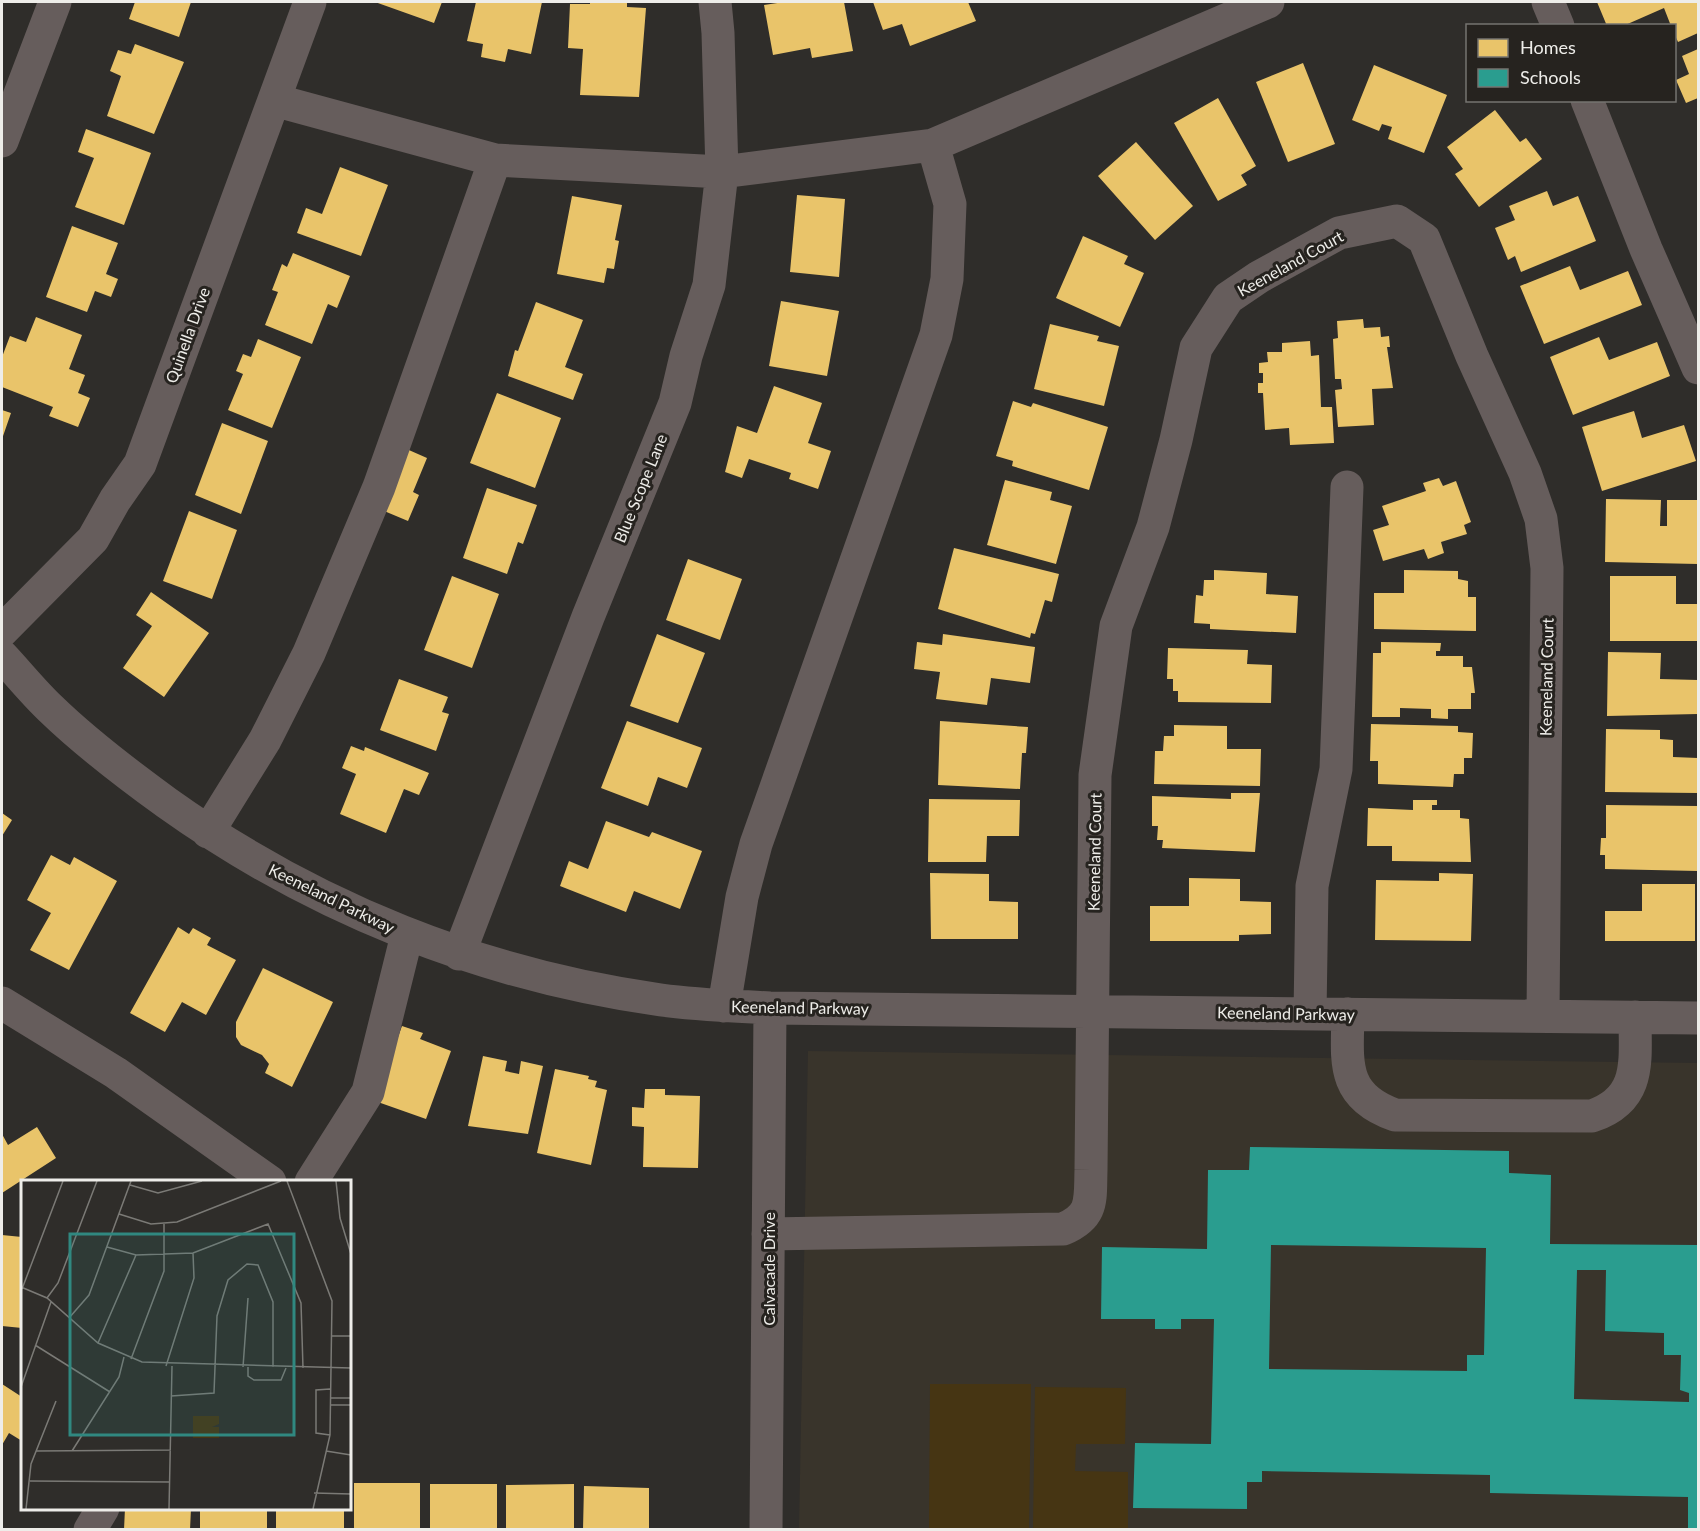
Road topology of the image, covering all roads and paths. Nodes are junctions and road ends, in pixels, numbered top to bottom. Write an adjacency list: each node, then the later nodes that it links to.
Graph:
1 (55, 2): 9 (street)
2 (310, 2): 7 (street, Quinella Drive)
3 (715, 2): 12 (street, Blue Scope Lane)
4 (1268, 2): 10 (street)
5 (1548, 2): 6 (street)
6 (1556, 24)
7 (274, 100): 11 (street); 15 (street, Quinella Drive)
8 (1588, 102): 13 (street)
9 (2, 141)
10 (933, 145): 12 (street); 21 (street)
11 (495, 160): 12 (street); 17 (street)
12 (722, 172): 19 (street, Blue Scope Lane)
13 (1698, 368)
14 (1347, 487): 24 (street)
15 (2, 632)
16 (2, 656): 17 (street, Keeneland Parkway)
17 (208, 832): 18 (street, Keeneland Parkway)
18 (407, 935): 19 (street, Keeneland Parkway); 30 (street)
19 (459, 954): 21 (street, Keeneland Parkway)
20 (2, 1003): 29 (street)
21 (724, 1006): 22 (street, Keeneland Parkway)
22 (770, 1008): 23 (street, Keeneland Parkway); 31 (street, Calvacade Drive)
23 (1092, 1011): 24 (street, Keeneland Parkway); 26 (street, Keeneland Court); 31 (street, Keeneland Court)
24 (1310, 1014): 25 (street, Keeneland Parkway)
25 (1348, 1014): 26 (street, Keeneland Parkway); 27 (street)
26 (1543, 1016): 27 (street, Keeneland Parkway)
27 (1635, 1017): 28 (street, Keeneland Parkway)
28 (1698, 1018)
29 (267, 1180)
30 (312, 1180)
31 (768, 1234): 34 (street, Calvacade Drive)
32 (102, 1510): 33 (street)
33 (90, 1530)
34 (766, 1530)

